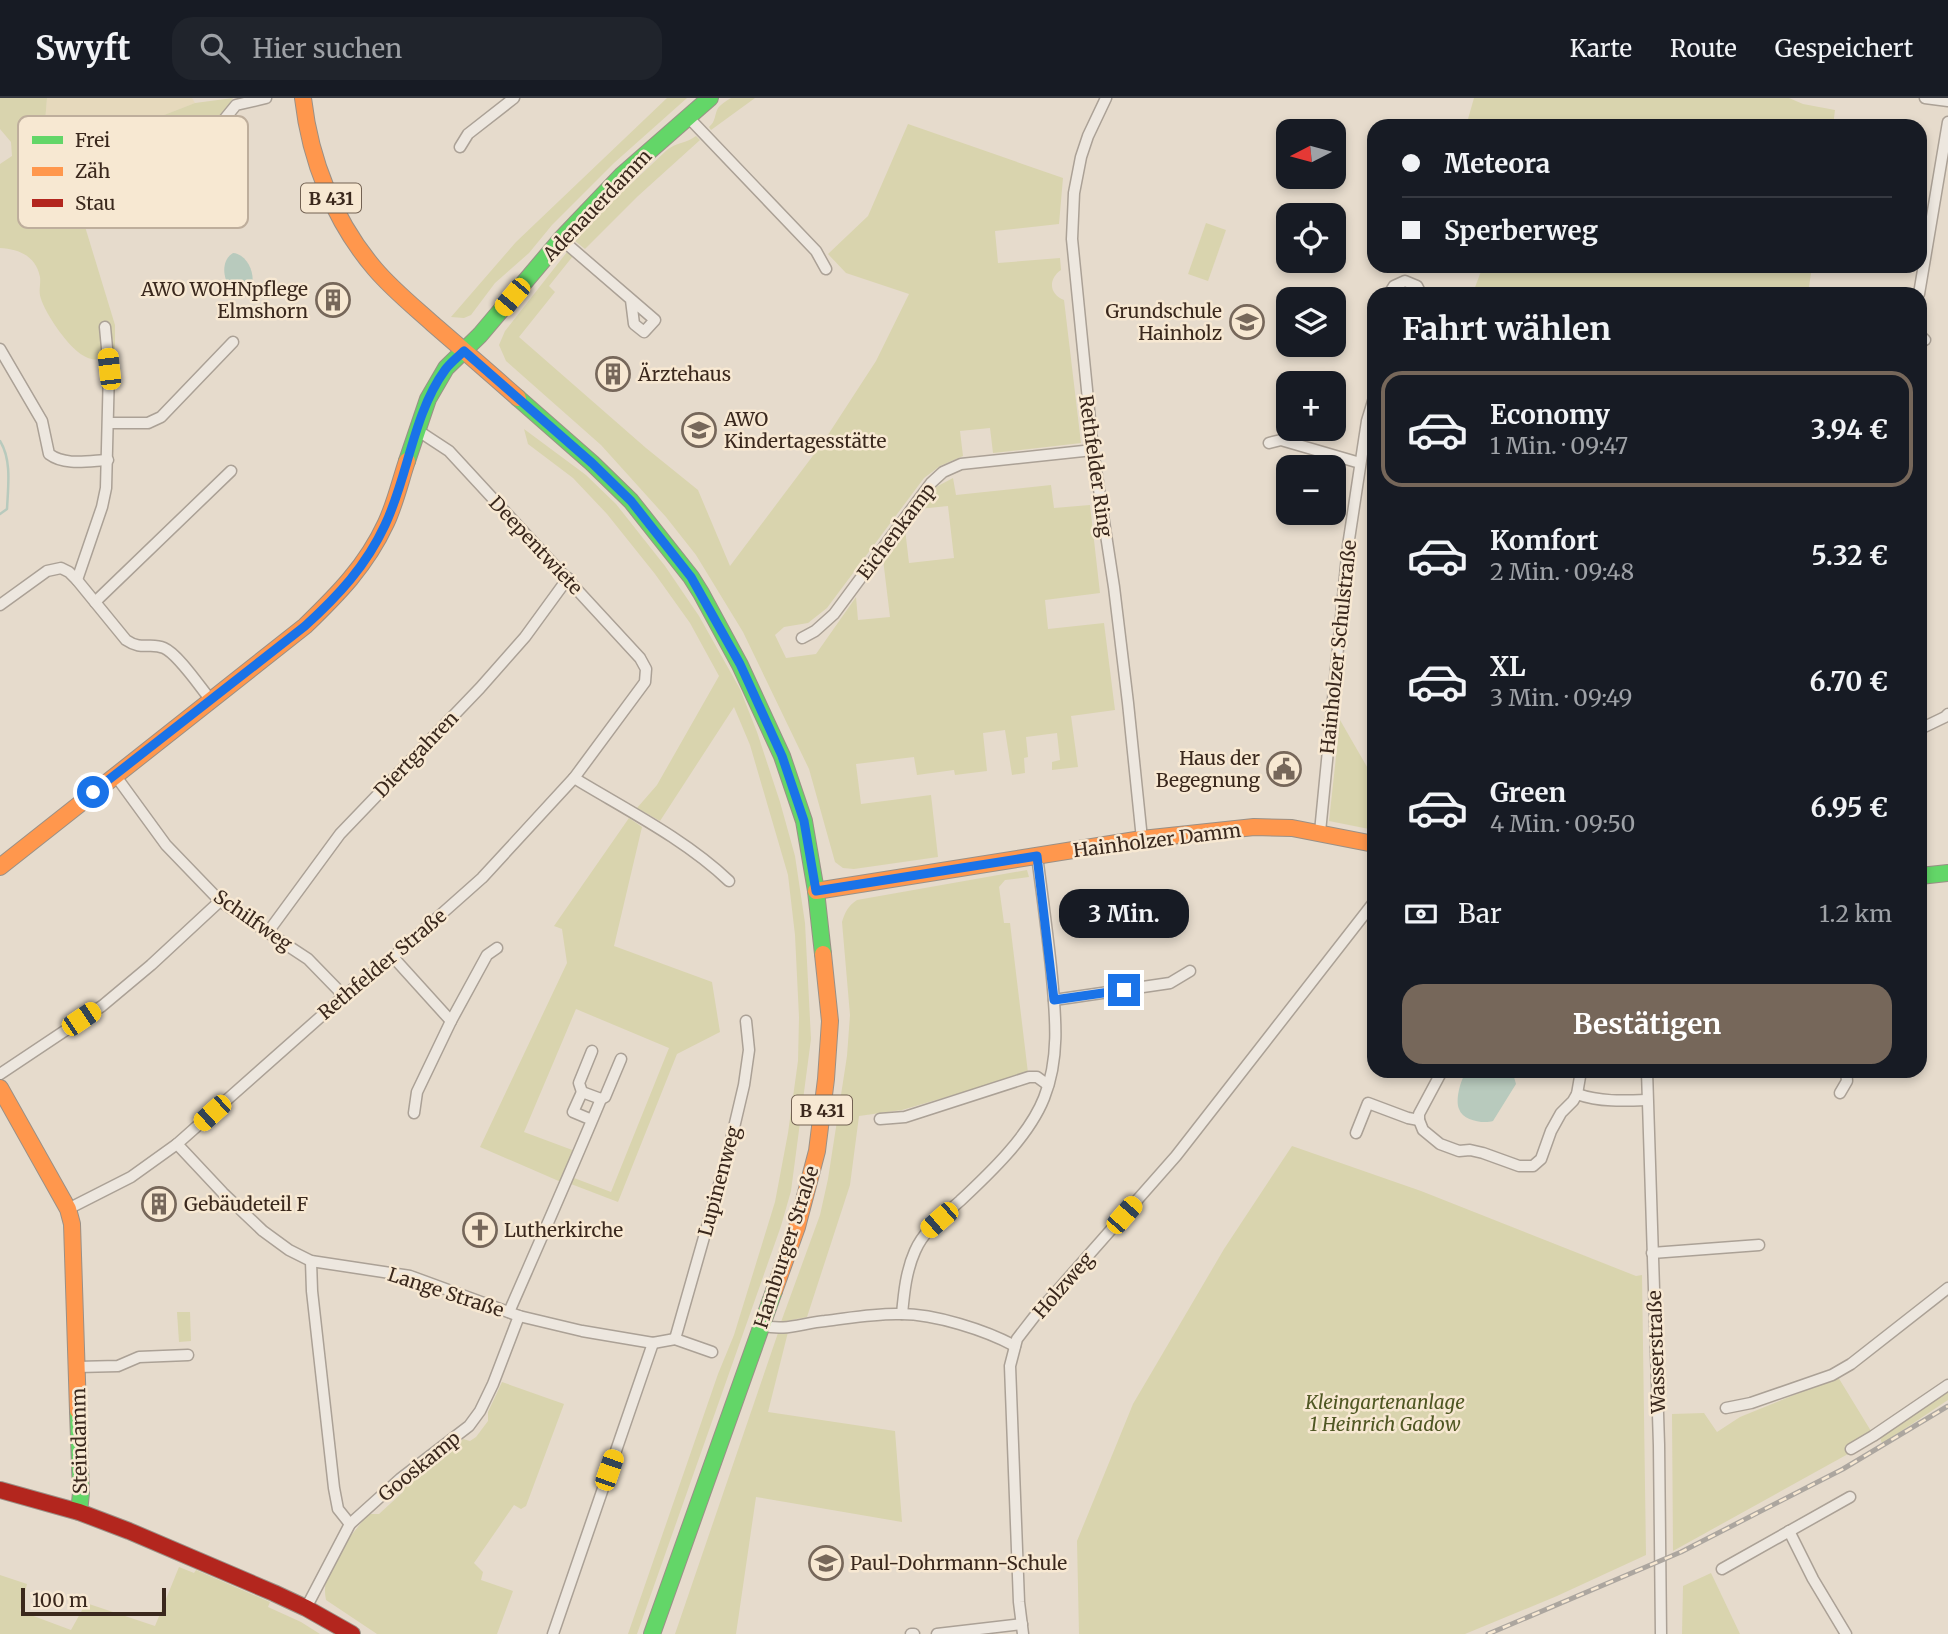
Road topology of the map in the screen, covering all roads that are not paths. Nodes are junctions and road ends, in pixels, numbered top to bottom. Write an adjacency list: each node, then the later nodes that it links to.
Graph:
1 (266, 98): 8 (street)
2 (303, 98): 21 (street, Hamburger Straße / B 431)
3 (514, 98): 11 (street)
4 (710, 98): 9 (street, Adenauerdamm)
5 (1106, 98): 26 (street, Rethfelder Ring)
6 (1925, 98): 7 (street)
7 (1948, 101)
8 (227, 116)
9 (688, 117): 12 (street, Adenauerdamm); 14 (street)
10 (1948, 122): 13 (street)
11 (460, 147)
12 (561, 239): 17 (street); 21 (street, Adenauerdamm)
13 (1927, 247)
14 (826, 268)
15 (1394, 287): 16 (street)
16 (1418, 287)
17 (631, 300)
18 (105, 327): 23 (street)
19 (233, 342): 23 (street)
20 (0, 349): 27 (street)
21 (464, 351): 24 (street, Adenauerdamm); 49 (street, Hamburger Straße / B 431)
22 (1367, 421): 28 (street, Hainholzer Schulstraße)
23 (109, 423): 27 (street)
24 (418, 430): 30 (street, Deepentwiete); 36 (street, Adenauerdamm)
25 (1269, 443): 28 (street)
26 (1093, 450): 34 (street, Eichenkamp); 42 (street, Rethfelder Ring)
27 (108, 460): 31 (street)
28 (1360, 463): 41 (street, Hainholzer Schulstraße)
29 (231, 471): 32 (street)
30 (568, 578): 35 (street, Deepentwiete); 52 (street, Diertgahren)
31 (77, 580): 32 (street); 33 (street)
32 (95, 602): 36 (street)
33 (0, 605)
34 (802, 638)
35 (646, 668): 40 (street, Rethfelder Straße)
36 (210, 699): 39 (street, Adenauerdamm)
37 (1948, 714): 38 (street)
38 (1927, 726)
39 (115, 775): 45 (street, Adenauerdamm); 50 (street, Schilfweg)
40 (574, 778): 48 (street); 54 (street, Rethfelder Straße)
41 (1320, 832): 42 (street, Hainholzer Damm); 43 (street, Hainholzer Damm)
42 (1142, 839): 44 (street, Hainholzer Damm)
43 (1367, 842)
44 (1037, 856): 49 (street, Hainholzer Damm); 57 (street)
45 (0, 867)
46 (1948, 873): 47 (street)
47 (1927, 875)
48 (729, 881)
49 (816, 891): 87 (street, Hamburger Straße / B 431)
50 (220, 901): 52 (street, Schilfweg); 62 (street)
51 (1367, 911): 90 (street, Holzweg)
52 (268, 932): 56 (street, Schilfweg)
53 (497, 948): 58 (street)
54 (393, 957): 56 (street, Rethfelder Straße); 58 (street)
55 (1190, 971): 57 (street)
56 (344, 996): 79 (street, Rethfelder Straße)
57 (1054, 1000): 67 (street)
58 (451, 1021): 74 (street)
59 (746, 1021): 88 (street, Lupinenweg)
60 (592, 1051): 69 (street)
61 (621, 1059): 72 (street, Gooskamp)
62 (0, 1074)
63 (1438, 1078): 77 (street)
64 (1580, 1078): 71 (street)
65 (1647, 1078): 73 (street, Wasserstraße)
66 (1847, 1078): 70 (street)
67 (1048, 1085): 75 (street); 86 (street)
68 (0, 1088): 80 (street, Steindamm)
69 (582, 1092): 72 (street); 76 (street)
70 (1840, 1093)
71 (1577, 1094): 73 (street); 77 (street)
72 (601, 1099): 76 (street, Gooskamp)
73 (1647, 1100): 82 (street, Wasserstraße)
74 (414, 1113)
75 (880, 1119)
76 (592, 1120): 85 (street, Gooskamp)
77 (1419, 1120): 78 (street)
78 (1356, 1133)
79 (177, 1144): 80 (street, Rethfelder Straße); 83 (street, Lange Straße)
80 (68, 1209): 93 (street, Steindamm)
81 (1759, 1245): 82 (street)
82 (1653, 1253): 109 (street, Wasserstraße)
83 (311, 1261): 85 (street, Lange Straße); 100 (street)
84 (1948, 1288): 95 (street)
85 (514, 1314): 89 (street, Lange Straße); 100 (street, Gooskamp)
86 (902, 1314): 87 (street); 90 (street)
87 (761, 1325): 107 (street, Hamburger Straße / B 431)
88 (675, 1339): 89 (street, Lange Straße); 91 (street, Lange Straße)
89 (653, 1343): 106 (street)
90 (1015, 1346): 104 (street, Holzweg)
91 (712, 1352)
92 (188, 1355): 93 (street)
93 (78, 1367): 99 (street, Steindamm)
94 (1948, 1385): 96 (street)
95 (1726, 1408)
96 (1851, 1449)
97 (0, 1490): 99 (street)
98 (1850, 1497): 101 (street)
99 (79, 1511): 103 (street, Steindamm)
100 (350, 1524): 103 (street, Gooskamp)
101 (1788, 1531): 102 (street); 110 (street)
102 (1722, 1569)
103 (306, 1608): 105 (street, Steindamm)
104 (1022, 1629): 108 (street)
105 (352, 1634)
106 (553, 1634)
107 (652, 1634)
108 (937, 1634)
109 (1661, 1634)
110 (1846, 1634)

